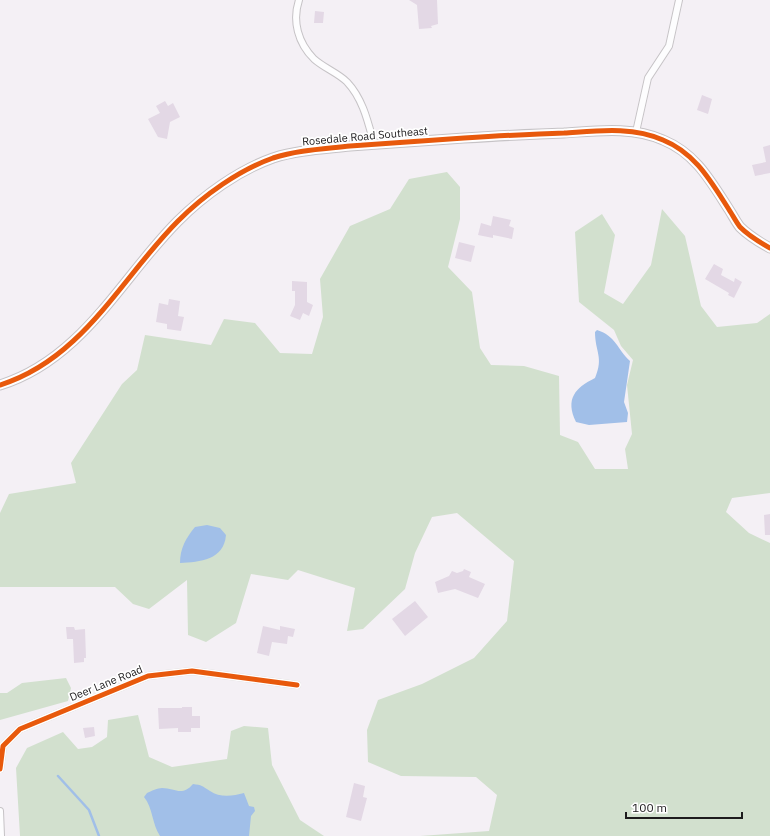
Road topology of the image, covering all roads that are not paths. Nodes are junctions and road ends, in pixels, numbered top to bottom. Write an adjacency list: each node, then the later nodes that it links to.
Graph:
1 (299, 0): 4 (street)
2 (679, 0): 3 (street)
3 (636, 132): 4 (street, Rosedale Road Southeast); 5 (street, Rosedale Road Southeast)
4 (374, 144): 6 (street, Rosedale Road Southeast)
5 (770, 248)
6 (0, 385)
7 (297, 685): 8 (street, Deer Lane Road)
8 (0, 769)
9 (0, 811): 10 (street)
10 (1, 836)

